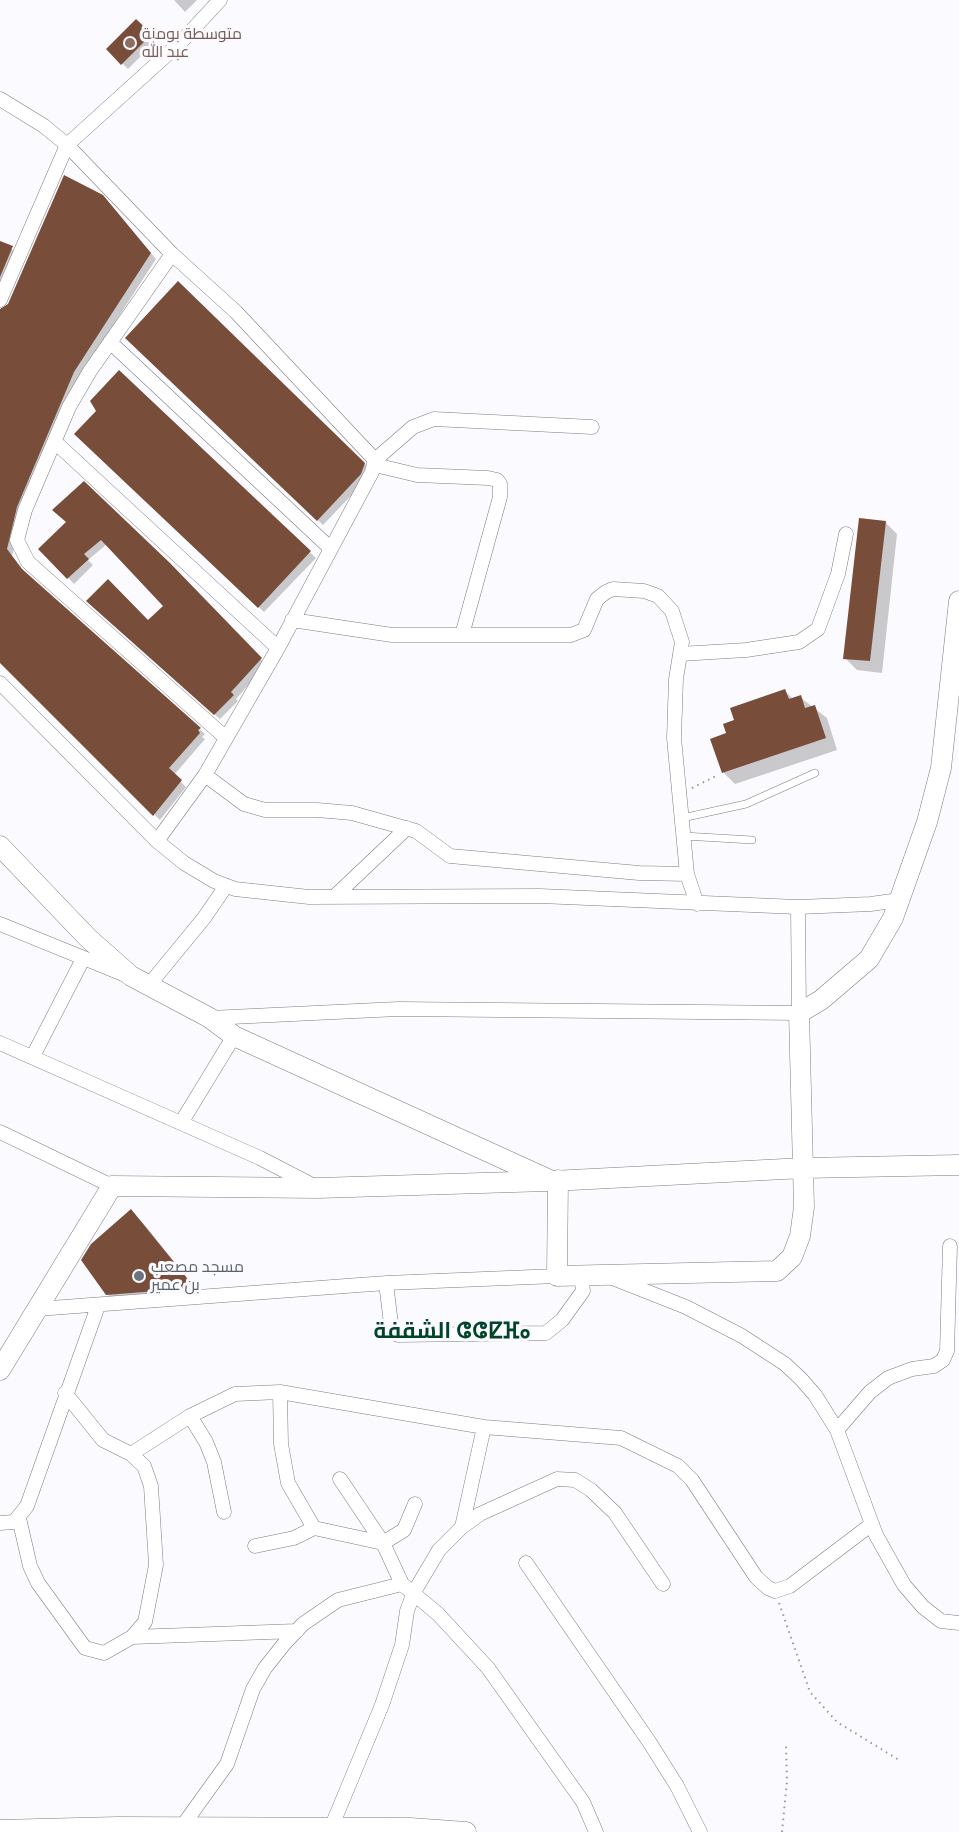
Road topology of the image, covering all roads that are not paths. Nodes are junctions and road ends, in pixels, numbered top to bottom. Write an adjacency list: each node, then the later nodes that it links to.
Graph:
1 (220, 0): 3 (street)
2 (0, 99): 3 (street)
3 (67, 145): 4 (street); 5 (street)
4 (172, 254): 6 (street); 9 (street)
5 (0, 300)
6 (110, 342): 8 (street); 11 (street)
7 (592, 427): 9 (street)
8 (56, 442): 15 (street); 18 (street)
9 (375, 462): 11 (street); 14 (street)
10 (846, 534): 16 (street)
11 (329, 547): 13 (street)
12 (959, 601): 30 (main road)
13 (292, 620): 14 (street); 15 (street)
14 (462, 635): 16 (street)
15 (278, 648): 18 (street)
16 (680, 654): 21 (street)
17 (0, 683): 25 (street)
18 (226, 738): 20 (street)
19 (815, 773): 21 (lane)
20 (204, 775): 22 (street); 25 (street)
21 (682, 818): 23 (street)
22 (407, 828): 27 (street); 29 (street)
23 (684, 836): 24 (lane); 27 (street)
24 (752, 840)
25 (157, 841): 28 (street)
26 (0, 846): 35 (main road)
27 (687, 874): 31 (street)
28 (226, 886): 29 (street); 36 (street)
29 (334, 897): 31 (street)
30 (899, 900): 32 (street); 37 (main road)
31 (697, 904): 32 (street)
32 (798, 907): 37 (street)
33 (0, 924): 34 (street)
34 (83, 959): 35 (street); 41 (street)
35 (131, 976): 36 (main road)
36 (149, 985): 38 (main road)
37 (799, 1013): 38 (street); 45 (main road)
38 (210, 1018): 39 (main road)
39 (234, 1036): 42 (street); 46 (main road)
40 (0, 1043): 41 (street)
41 (33, 1056): 42 (street)
42 (181, 1124): 48 (street)
43 (0, 1132): 47 (street)
44 (959, 1165): 45 (main road)
45 (804, 1168): 46 (main road); 50 (main road)
46 (555, 1181): 48 (main road); 52 (main road)
47 (112, 1186): 48 (main road); 55 (main road)
48 (318, 1188)
49 (950, 1246): 61 (street)
50 (601, 1274): 51 (main road); 61 (street)
51 (580, 1275): 52 (main road); 53 (street)
52 (557, 1276): 53 (street)
53 (386, 1283): 54 (street)
54 (98, 1306): 55 (street); 58 (street)
55 (37, 1309): 56 (main road)
56 (0, 1370)
57 (280, 1392): 59 (street); 60 (street); 70 (street)
58 (65, 1393): 62 (street); 66 (street)
59 (190, 1416): 62 (street); 65 (street)
60 (484, 1427): 68 (street); 69 (street)
61 (837, 1430): 68 (street)
62 (131, 1454): 78 (street)
63 (340, 1479): 71 (street)
64 (415, 1504): 71 (street)
65 (224, 1512)
66 (19, 1518): 67 (street); 78 (street)
67 (0, 1523)
68 (872, 1524): 76 (street)
69 (462, 1527): 74 (street); 75 (street)
70 (314, 1528): 71 (street); 72 (street)
71 (383, 1542): 75 (street)
72 (255, 1546)
73 (526, 1563): 85 (street)
74 (663, 1584)
75 (408, 1588): 77 (street); 80 (street); 84 (street)
76 (959, 1623)
77 (297, 1630): 78 (street); 79 (street)
78 (132, 1637)
79 (181, 1828): 80 (main road); 81 (main road)
80 (332, 1828): 82 (main road)
81 (0, 1830)
82 (445, 1831): 83 (main road)
83 (466, 1832)
84 (596, 1832)
85 (700, 1832)

